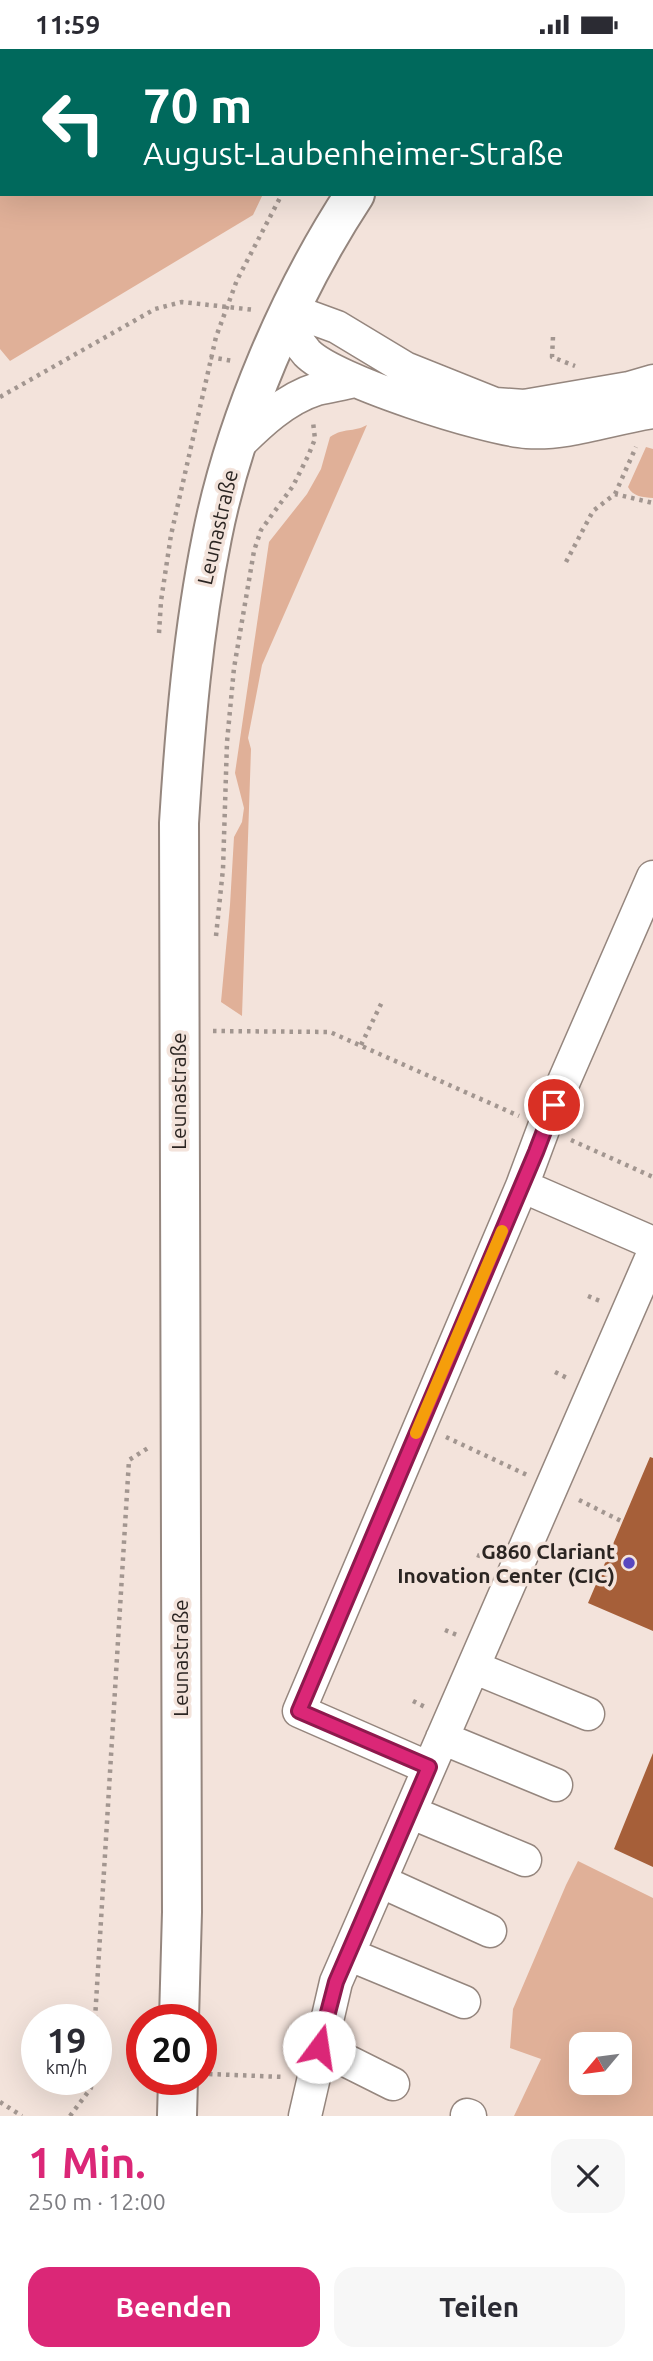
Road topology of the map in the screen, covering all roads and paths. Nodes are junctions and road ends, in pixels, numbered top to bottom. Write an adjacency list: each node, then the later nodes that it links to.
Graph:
1 (281, 196): 3 (path)
2 (354, 196): 4 (main road, Leunastraße)
3 (227, 307): 6 (path); 10 (path)
4 (287, 315): 8 (street); 9 (street); 13 (main road, Leunastraße)
5 (553, 337): 7 (path)
6 (210, 357)
7 (580, 368)
8 (355, 381): 12 (street); 13 (street)
9 (653, 381)
10 (0, 397)
11 (314, 424): 18 (path)
12 (647, 424): 14 (path)
13 (236, 447): 40 (main road, Leunastraße)
14 (615, 494): 15 (path); 16 (path)
15 (653, 503)
16 (565, 562)
17 (653, 877): 22 (street)
18 (216, 939)
19 (382, 1002): 21 (path)
20 (208, 1031): 21 (path)
21 (361, 1045): 22 (path)
22 (544, 1127): 23 (path); 24 (street)
23 (653, 1177)
24 (522, 1186): 25 (street); 31 (street)
25 (653, 1243)
26 (653, 1254): 28 (street)
27 (148, 1448): 39 (path)
28 (473, 1667): 29 (street); 30 (street)
29 (588, 1714)
30 (442, 1738): 31 (street); 32 (street)
31 (429, 1767): 33 (street)
32 (556, 1785)
33 (410, 1812): 34 (street); 35 (street)
34 (525, 1860)
35 (380, 1881): 36 (street); 37 (street)
36 (490, 1931)
37 (348, 1954): 38 (street); 41 (street)
38 (464, 2003)
39 (96, 2004)
40 (191, 2004)
41 (319, 2047): 44 (street); 51 (street)
42 (217, 2073): 43 (path)
43 (267, 2076)
44 (393, 2084)
45 (86, 2095): 49 (path)
46 (186, 2095): 50 (main road)
47 (0, 2102): 48 (path)
48 (22, 2116)
49 (70, 2116)
50 (177, 2116)
51 (305, 2116)

